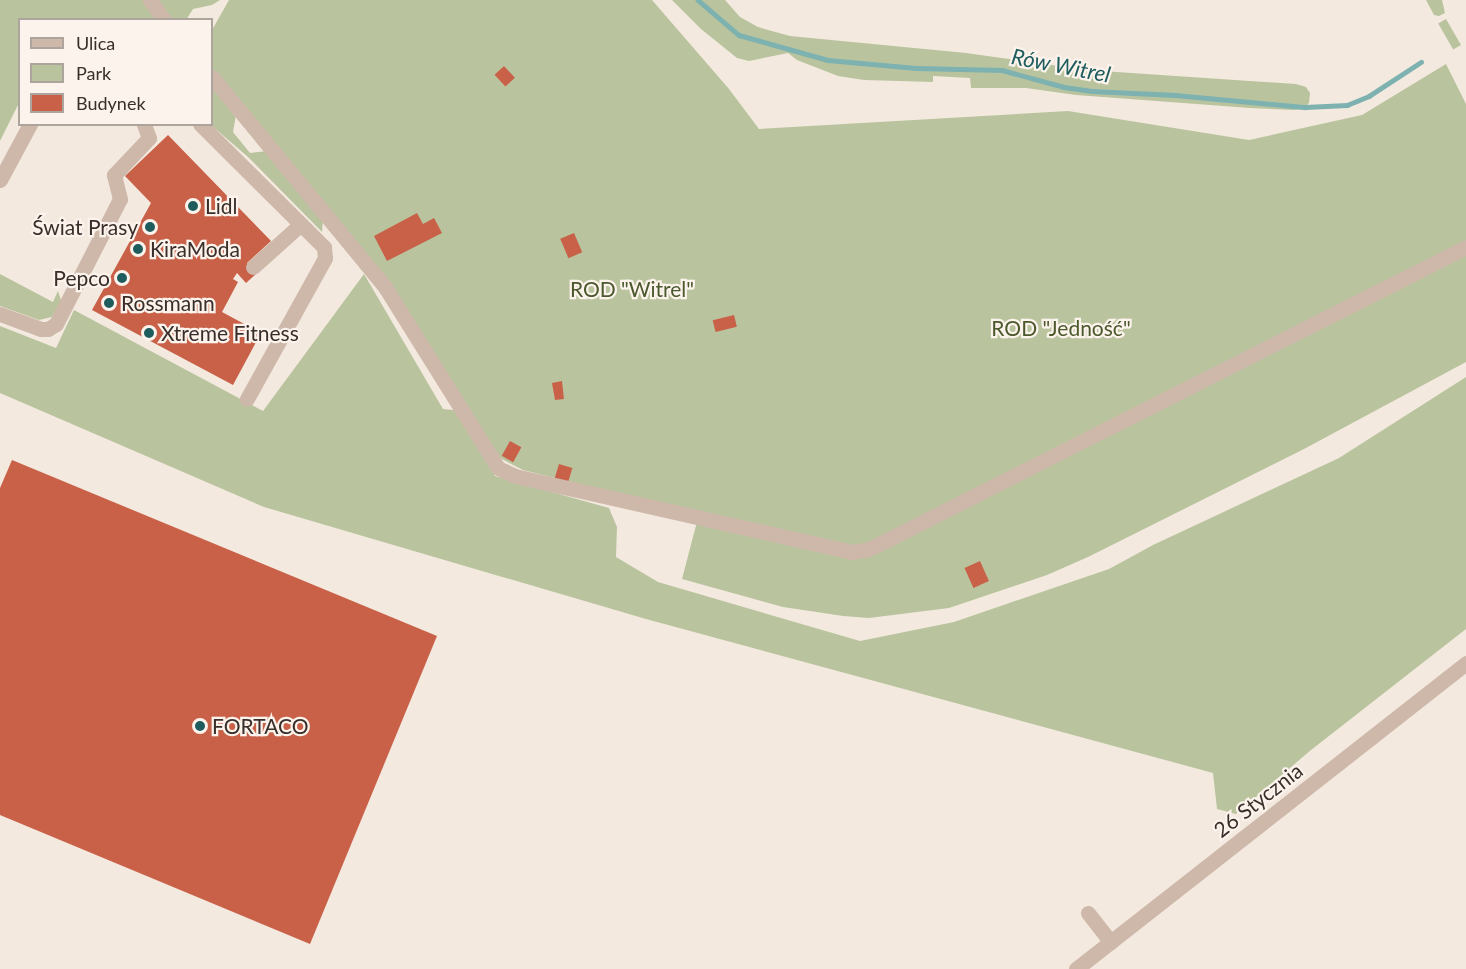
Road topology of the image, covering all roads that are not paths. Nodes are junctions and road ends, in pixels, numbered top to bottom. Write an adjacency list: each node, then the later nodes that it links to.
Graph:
1 (150, 0): 2 (street)
2 (163, 18)
3 (213, 78): 9 (street)
4 (29, 126): 7 (street)
5 (145, 126): 11 (street)
6 (202, 126): 8 (street)
7 (0, 180)
8 (301, 224): 10 (street); 12 (street)
9 (1466, 248)
10 (253, 267)
11 (0, 314)
12 (247, 399)
13 (1466, 663): 15 (street, 26 Stycznia)
14 (1088, 913): 15 (street)
15 (1111, 942): 16 (street, 26 Stycznia)
16 (1076, 969)

